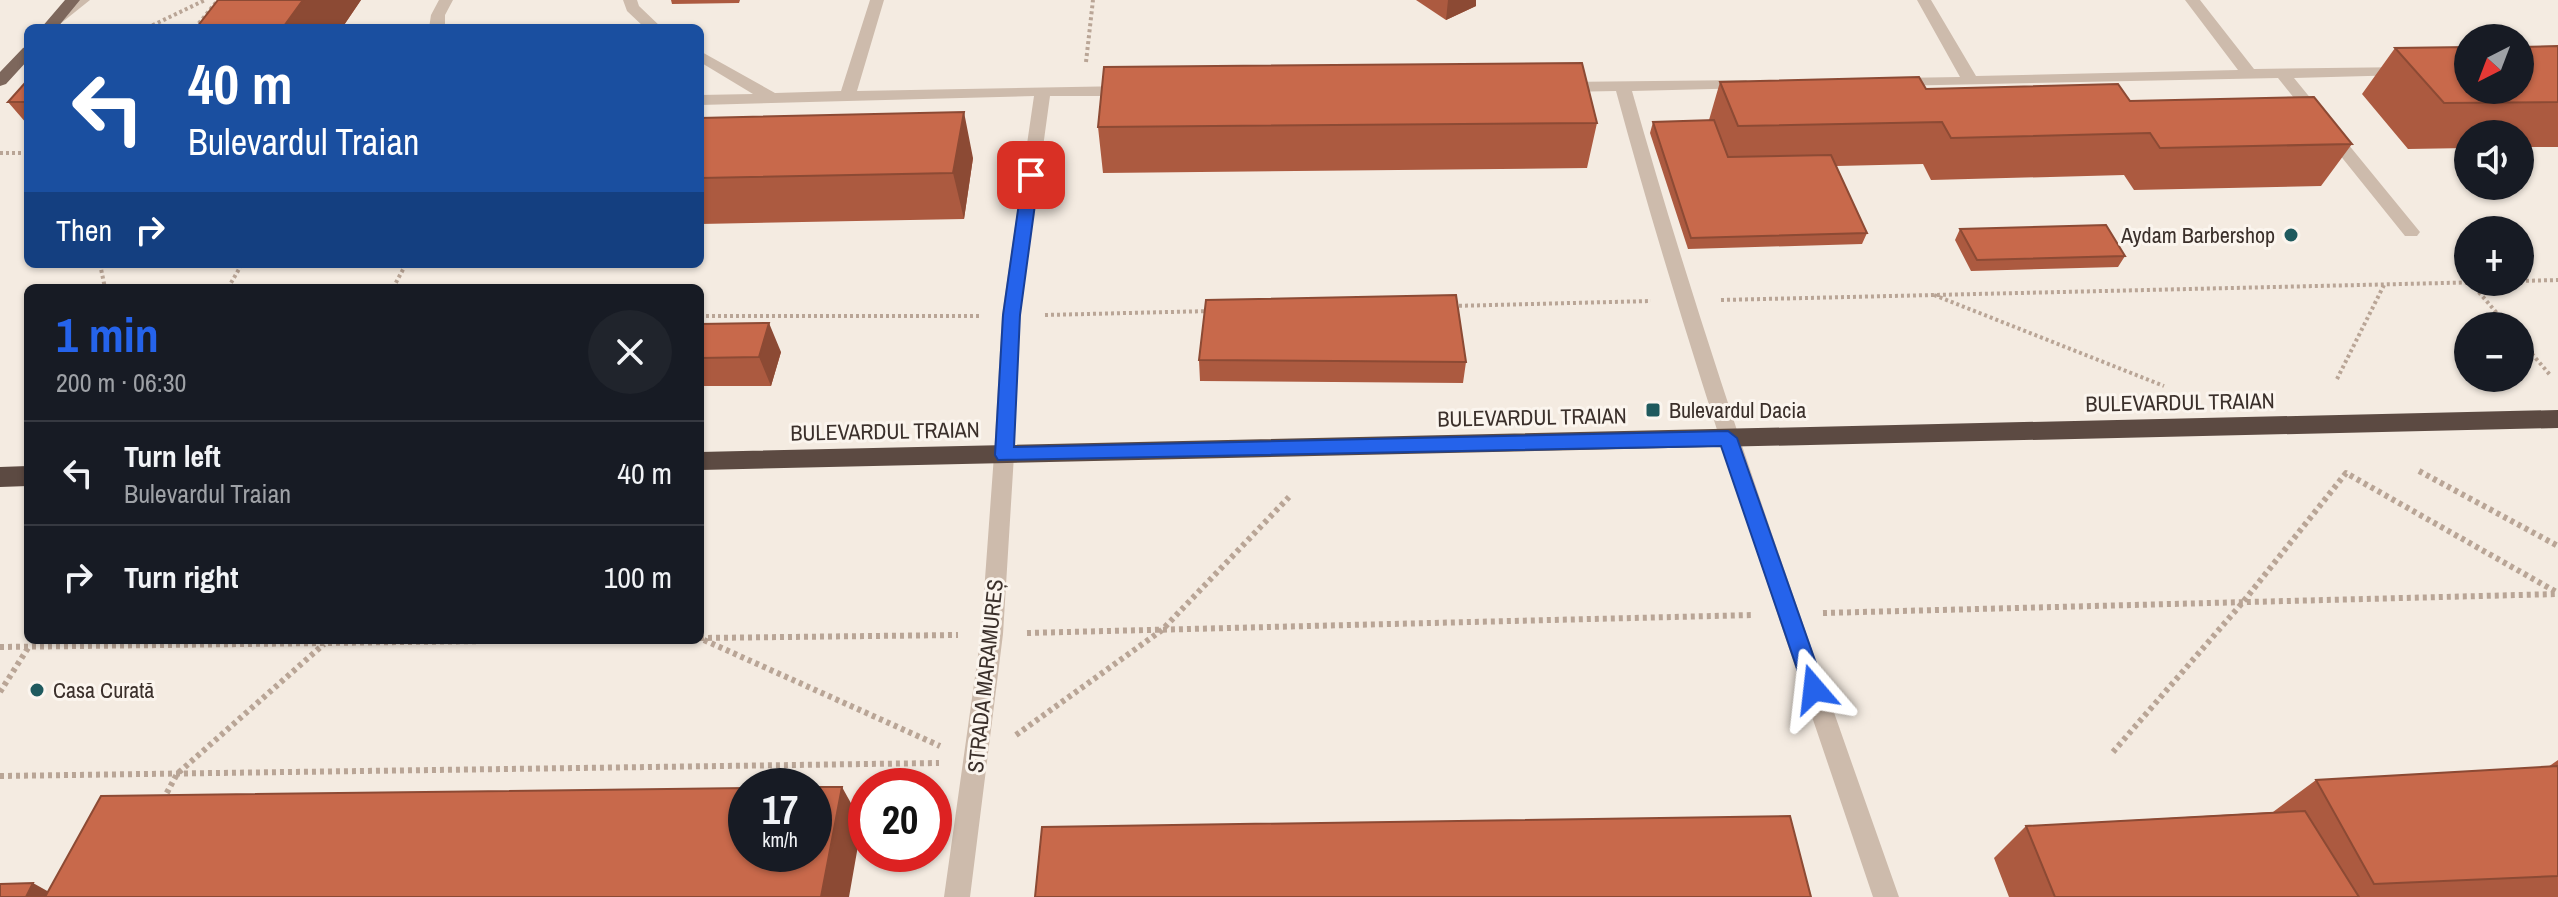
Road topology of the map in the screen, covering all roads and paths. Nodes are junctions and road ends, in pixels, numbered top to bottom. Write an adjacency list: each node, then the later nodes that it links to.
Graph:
1 (73, 0): 11 (main road)
2 (83, 0): 12 (street)
3 (205, 0): 13 (path)
4 (218, 0): 14 (path)
5 (446, 0): 15 (street)
6 (630, 0): 16 (street)
7 (877, 0): 31 (street)
8 (1093, 0): 30 (path)
9 (1924, 0): 23 (street)
10 (2192, 0): 21 (street)
11 (53, 24)
12 (53, 24)
13 (155, 24)
14 (198, 24)
15 (437, 24)
16 (650, 24)
17 (24, 55): 22 (main road)
18 (704, 58): 32 (street)
19 (2420, 70): 20 (street)
20 (2282, 73): 21 (street); 36 (street)
21 (2250, 74): 23 (street)
22 (0, 81)
23 (1971, 82): 24 (street)
24 (1876, 83)
25 (1765, 84): 26 (street)
26 (1623, 86): 27 (street); 43 (street)
27 (1543, 87)
28 (1146, 90): 30 (street)
29 (1043, 91): 30 (street); 31 (street); 47 (street, STRADA MARAMUREȘ)
30 (1082, 91)
31 (847, 96): 32 (street)
32 (774, 99): 33 (street)
33 (704, 100)
34 (0, 153): 35 (path)
35 (24, 153)
36 (2411, 232)
37 (2558, 280): 38 (path)
38 (2534, 281)
39 (2454, 283): 40 (path)
40 (2384, 285): 41 (path); 51 (path)
41 (1929, 294): 43 (path); 52 (path)
42 (2482, 296): 46 (path)
43 (1684, 300): 44 (path); 54 (street)
44 (1449, 306)
45 (1215, 311): 47 (path)
46 (2496, 312)
47 (1011, 315): 48 (path); 55 (street, STRADA MARAMUREȘ)
48 (704, 316)
49 (2534, 356): 50 (path)
50 (2551, 376)
51 (2337, 379)
52 (2164, 386)
53 (2558, 419): 54 (highway, BULEVARDUL TRAIAN)
54 (1728, 438): 55 (highway, BULEVARDUL TRAIAN); 64 (street)
55 (1004, 455): 56 (highway, BULEVARDUL TRAIAN); 66 (street, STRADA MARAMUREȘ)
56 (704, 461)
57 (2419, 471): 61 (path)
58 (24, 476): 59 (highway)
59 (0, 477)
60 (1289, 497): 65 (path)
61 (2558, 546)
62 (2558, 594): 63 (path); 63 (path)
63 (2243, 602): 64 (path); 74 (path)
64 (1791, 614): 65 (path); 80 (street)
65 (1162, 630): 66 (path); 75 (path)
66 (992, 634): 67 (path); 75 (street, STRADA MARAMUREȘ)
67 (704, 638)
68 (704, 640): 75 (path)
69 (251, 644): 72 (path)
70 (324, 644): 76 (path)
71 (0, 647): 72 (path)
72 (29, 647): 73 (path)
73 (0, 692)
74 (2113, 752)
75 (977, 762): 76 (path); 79 (street, STRADA MARAMUREȘ)
76 (177, 774): 77 (path); 78 (path)
77 (0, 776)
78 (155, 815)
79 (957, 897)
80 (1886, 897)

